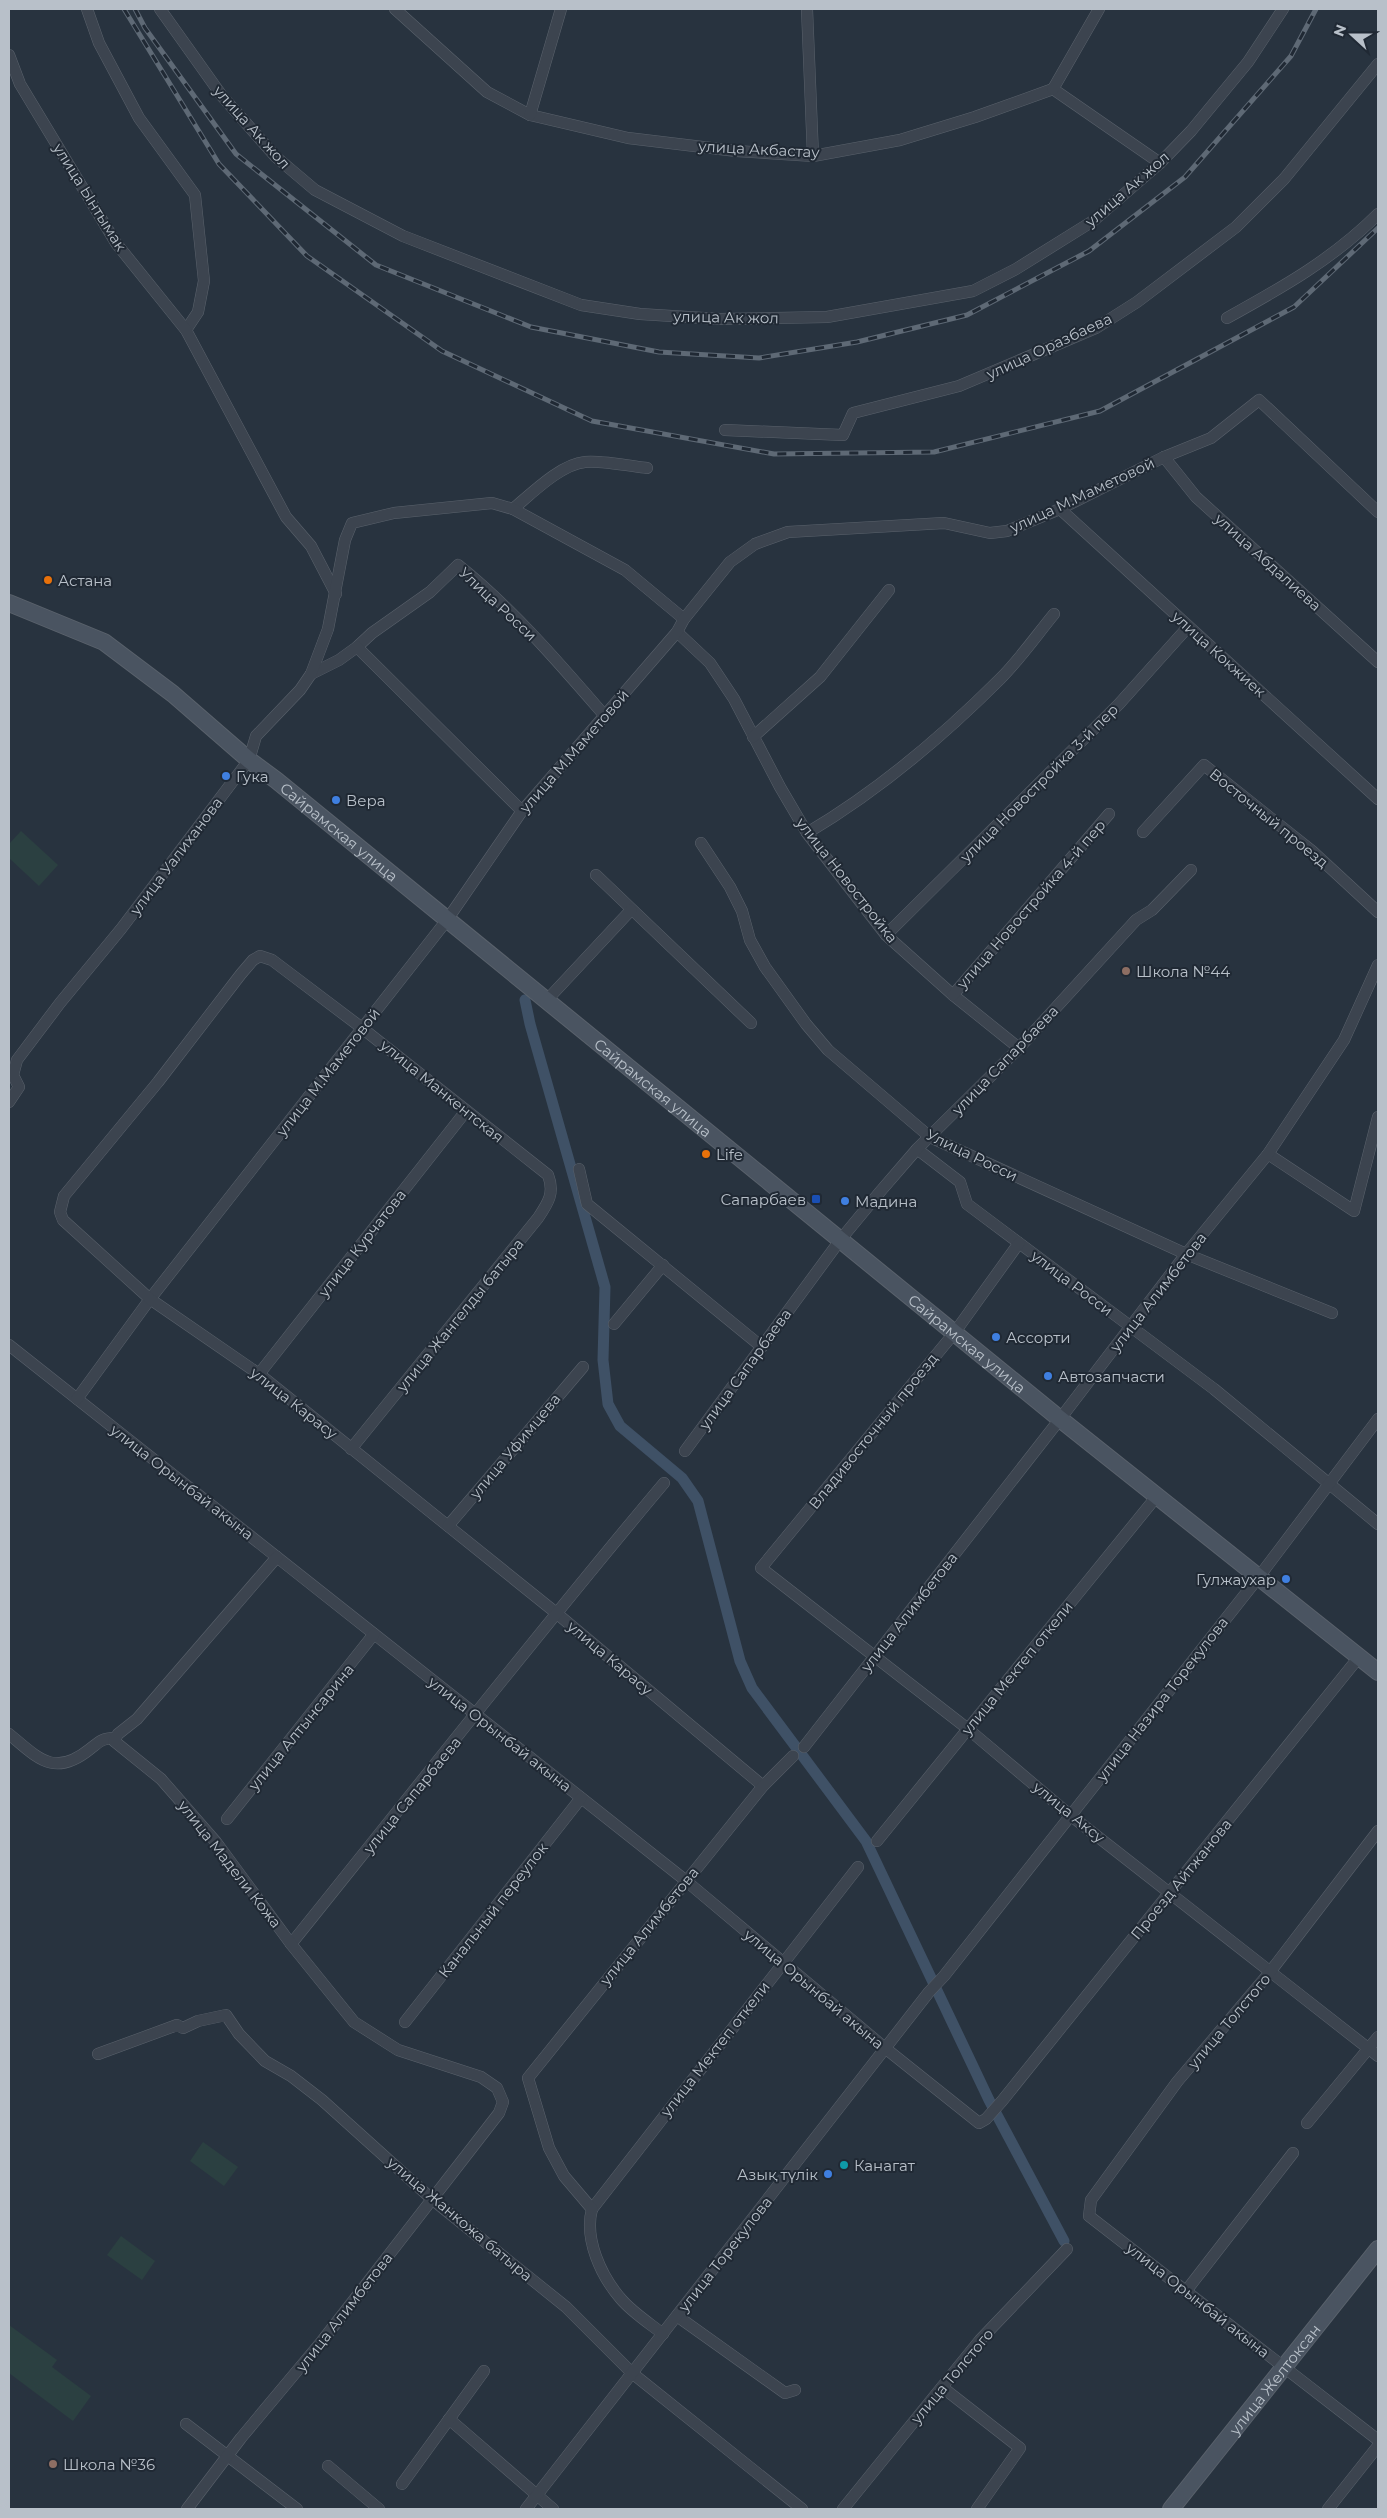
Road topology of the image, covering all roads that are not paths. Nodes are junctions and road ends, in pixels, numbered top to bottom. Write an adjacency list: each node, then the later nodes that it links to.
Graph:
1 (87, 9): 16 (street)
2 (160, 9): 13 (street, улица Ак жол)
3 (395, 9): 11 (street, улица Акбастау)
4 (561, 9): 11 (street)
5 (807, 9): 12 (street)
6 (1099, 9): 10 (street)
7 (1283, 9): 13 (street, улица Ак жол)
8 (9, 56): 16 (street, улица Ынтымак)
9 (1378, 64): 17 (street, улица Оразбаева)
10 (1053, 89): 12 (street, улица Акбастау); 13 (street)
11 (530, 115): 12 (street, улица Акбастау)
12 (813, 156)
13 (1160, 163)
14 (1378, 214): 15 (street)
15 (1227, 318)
16 (186, 330): 24 (street, улица Ынтымак)
17 (725, 430)
18 (1164, 457): 21 (street, улица М.Маметовой); 22 (street, улица М.Маметовой); 31 (street, улица Абдалиева)
19 (648, 468): 20 (street)
20 (513, 509): 24 (street, улица Уалиханова); 27 (street, улица Уалиханова)
21 (1060, 509): 27 (street, улица М.Маметовой); 28 (street, улица Кокжиек)
22 (1378, 512)
23 (888, 590): 34 (street)
24 (336, 594): 32 (street, улица Уалиханова)
25 (9, 603): 35 (main road, Сайрамская улица)
26 (1054, 614): 39 (street)
27 (684, 619): 29 (street, улица М.Маметовой)
28 (1188, 627): 36 (street, улица Кокжиек); 47 (street, улица Новостройка 3-й пер)
29 (677, 632): 33 (street, улица М.Маметовой); 34 (street, улица Новостройка)
30 (358, 647): 32 (street, Улица Росси); 33 (street, Улица Росси); 37 (street)
31 (1378, 662)
32 (311, 674): 35 (street, улица Уалиханова)
33 (605, 716): 37 (street, улица М.Маметовой)
34 (753, 737): 39 (street, улица Новостройка)
35 (248, 760): 46 (main road, Сайрамская улица); 55 (street, улица Уалиханова)
36 (1378, 799)
37 (522, 811): 46 (street, улица М.Маметовой)
38 (1109, 814): 50 (street, улица Новостройка 4-й пер)
39 (807, 832): 47 (street, улица Новостройка)
40 (1143, 832): 45 (street, Восточный проезд)
41 (701, 843): 58 (street, Улица Росси)
42 (1191, 870): 54 (street, улица Сапарбаева)
43 (596, 875): 44 (street)
44 (631, 910): 51 (street); 52 (street)
45 (1378, 912)
46 (447, 920): 51 (main road, Сайрамская улица); 53 (street, улица М.Маметовой)
47 (886, 935): 50 (street, улица Новостройка)
48 (1378, 964): 60 (street, улица Алимбетова)
49 (240, 974): 53 (street, улица Манкентская); 67 (street, улица Карасу)
50 (953, 995): 54 (street, улица Новостройка)
51 (546, 1001): 63 (main road, Сайрамская улица)
52 (751, 1022)
53 (362, 1028): 56 (street, улица Манкентская); 67 (street, улица М.Маметовой)
54 (1019, 1048): 58 (street, улица Сапарбаева)
55 (9, 1102)
56 (466, 1111): 62 (street, улица Манкентская); 75 (street, улица Курчатова)
57 (1378, 1117): 60 (street)
58 (930, 1137): 59 (street, улица Сапарбаева); 65 (street, Улица Росси)
59 (917, 1150): 63 (street, улица Сапарбаева); 64 (street, улица Росси)
60 (1268, 1154): 65 (street, улица Алимбетова)
61 (579, 1169): 66 (street)
62 (548, 1175): 79 (street, улица Жангелды батыра)
63 (841, 1239): 71 (main road, Сайрамская улица); 73 (street, улица Сапарбаева)
64 (1019, 1243): 70 (street, улица Росси); 71 (street, Владивосточный проезд)
65 (1186, 1254): 68 (street, Улица Росси); 70 (street, улица Алимбетова)
66 (663, 1265): 69 (street); 73 (street)
67 (150, 1299): 75 (street, улица Карасу); 76 (street, улица М.Маметовой)
68 (1332, 1313)
69 (614, 1324)
70 (1130, 1327): 77 (street, улица Алимбетова); 82 (street, улица Росси)
71 (955, 1332): 77 (main road, Сайрамская улица); 87 (street, Владивосточный проезд)
72 (9, 1345): 76 (street, улица Орынбай акына)
73 (762, 1347): 80 (street, улица Сапарбаева)
74 (583, 1367): 85 (street, улица Уфимцева)
75 (258, 1374): 79 (street, улица Карасу)
76 (77, 1399): 86 (street, улица Орынбай акына)
77 (1060, 1419): 83 (main road, Сайрамская улица); 91 (street, улица Алимбетова)
78 (1378, 1419): 82 (street, улица Назира Торекулова)
79 (351, 1449): 85 (street, улица Карасу)
80 (686, 1451)
81 (664, 1483): 89 (street, улица Сапарбаева)
82 (1329, 1486): 84 (street, улица Росси); 88 (street, улица Назира Торекулова)
83 (1156, 1496): 88 (main road, Сайрамская улица); 95 (street, улица Мектеп откели)
84 (1378, 1524)
85 (448, 1526): 89 (street, улица Карасу)
86 (277, 1557): 90 (street, улица Орынбай акына); 97 (street)
87 (761, 1568): 91 (street, улица Аксу)
88 (1258, 1578): 92 (main road, Сайрамская улица); 102 (street, улица Назира Торекулова)
89 (555, 1612): 94 (street, улица Сапарбаева); 100 (street, улица Карасу)
90 (374, 1634): 94 (street, улица Орынбай акына); 103 (street, улица Алтынсарина)
91 (874, 1656): 95 (street, улица Аксу); 98 (street, улица Алимбетова)
92 (1359, 1657): 93 (main road, Сайрамская улица); 108 (street, Проезд Айтжанова)
93 (1378, 1672)
94 (476, 1715): 101 (street, улица Орынбай акына); 109 (street, улица Сапарбаева)
95 (968, 1729): 102 (street, улица Аксу); 105 (street, улица Мектеп откели)
96 (9, 1734): 97 (street)
97 (114, 1738): 109 (street, улица Мадели Кожа)
98 (804, 1747)
99 (793, 1756): 100 (street, улица Алимбетова)
100 (763, 1786): 107 (street, улица Алимбетова)
101 (581, 1798): 107 (street, улица Орынбай акына); 113 (street, Канальный переулок)
102 (1070, 1815): 108 (street, улица Аксу); 112 (street, улица Назира Торекулова)
103 (227, 1819)
104 (1378, 1831): 111 (street, улица Толстого)
105 (878, 1841)
106 (858, 1867): 110 (street, улица Мектеп откели)
107 (685, 1880): 110 (street, улица Орынбай акына); 123 (street, улица Алимбетова)
108 (1171, 1891): 111 (street, улица Аксу); 119 (street, Проезд Айтжанова)
109 (291, 1944): 118 (street, улица Мадели Кожа)
110 (783, 1962): 115 (street, улица Орынбай акына); 123 (street, улица Мектеп откели)
111 (1270, 1972): 116 (street, улица Аксу); 124 (street, улица Толстого)
112 (944, 1976): 115 (street, улица Торекулова)
113 (405, 2022)
114 (1378, 2037): 116 (street)
115 (885, 2048): 119 (street, улица Орынбай акына); 128 (street, улица Торекулова)
116 (1374, 2052): 120 (street)
117 (98, 2054): 122 (street, улица Жанкожа батыра)
118 (499, 2114): 122 (street, улица Алимбетова)
119 (986, 2119)
120 (1308, 2123)
121 (1293, 2153): 127 (street)
122 (433, 2200): 132 (street, улица Жанкожа батыра); 139 (street, улица Алимбетова)
123 (592, 2209): 129 (street)
124 (1089, 2216): 127 (street, улица Орынбай акына)
125 (1067, 2249): 133 (street, улица Толстого)
126 (1378, 2249): 130 (main road, улица Желтоксан)
127 (1186, 2291): 130 (street, улица Орынбай акына)
128 (677, 2316): 129 (street, улица Торекулова); 134 (street)
129 (663, 2334): 132 (street, улица Торекулова)
130 (1284, 2367): 137 (street, улица Орынбай акына); 151 (main road, улица Желтоксан)
131 (484, 2372): 135 (street)
132 (632, 2373): 142 (street, улица Торекулова); 148 (street, улица Жанкожа батыра)
133 (942, 2387): 149 (street, улица Толстого); 150 (street)
134 (795, 2390)
135 (449, 2419): 141 (street); 142 (street)
136 (186, 2424): 139 (street)
137 (1378, 2440)
138 (1378, 2446): 152 (street)
139 (228, 2456): 143 (street, улица Алимбетова); 144 (street)
140 (328, 2466): 145 (street)
141 (402, 2484)
142 (536, 2495): 146 (street, улица Торекулова); 147 (street)
143 (187, 2509)
144 (297, 2509)
145 (379, 2509)
146 (526, 2509)
147 (553, 2509)
148 (802, 2509)
149 (843, 2509)
150 (977, 2509)
151 (1171, 2509)
152 (1328, 2509)

